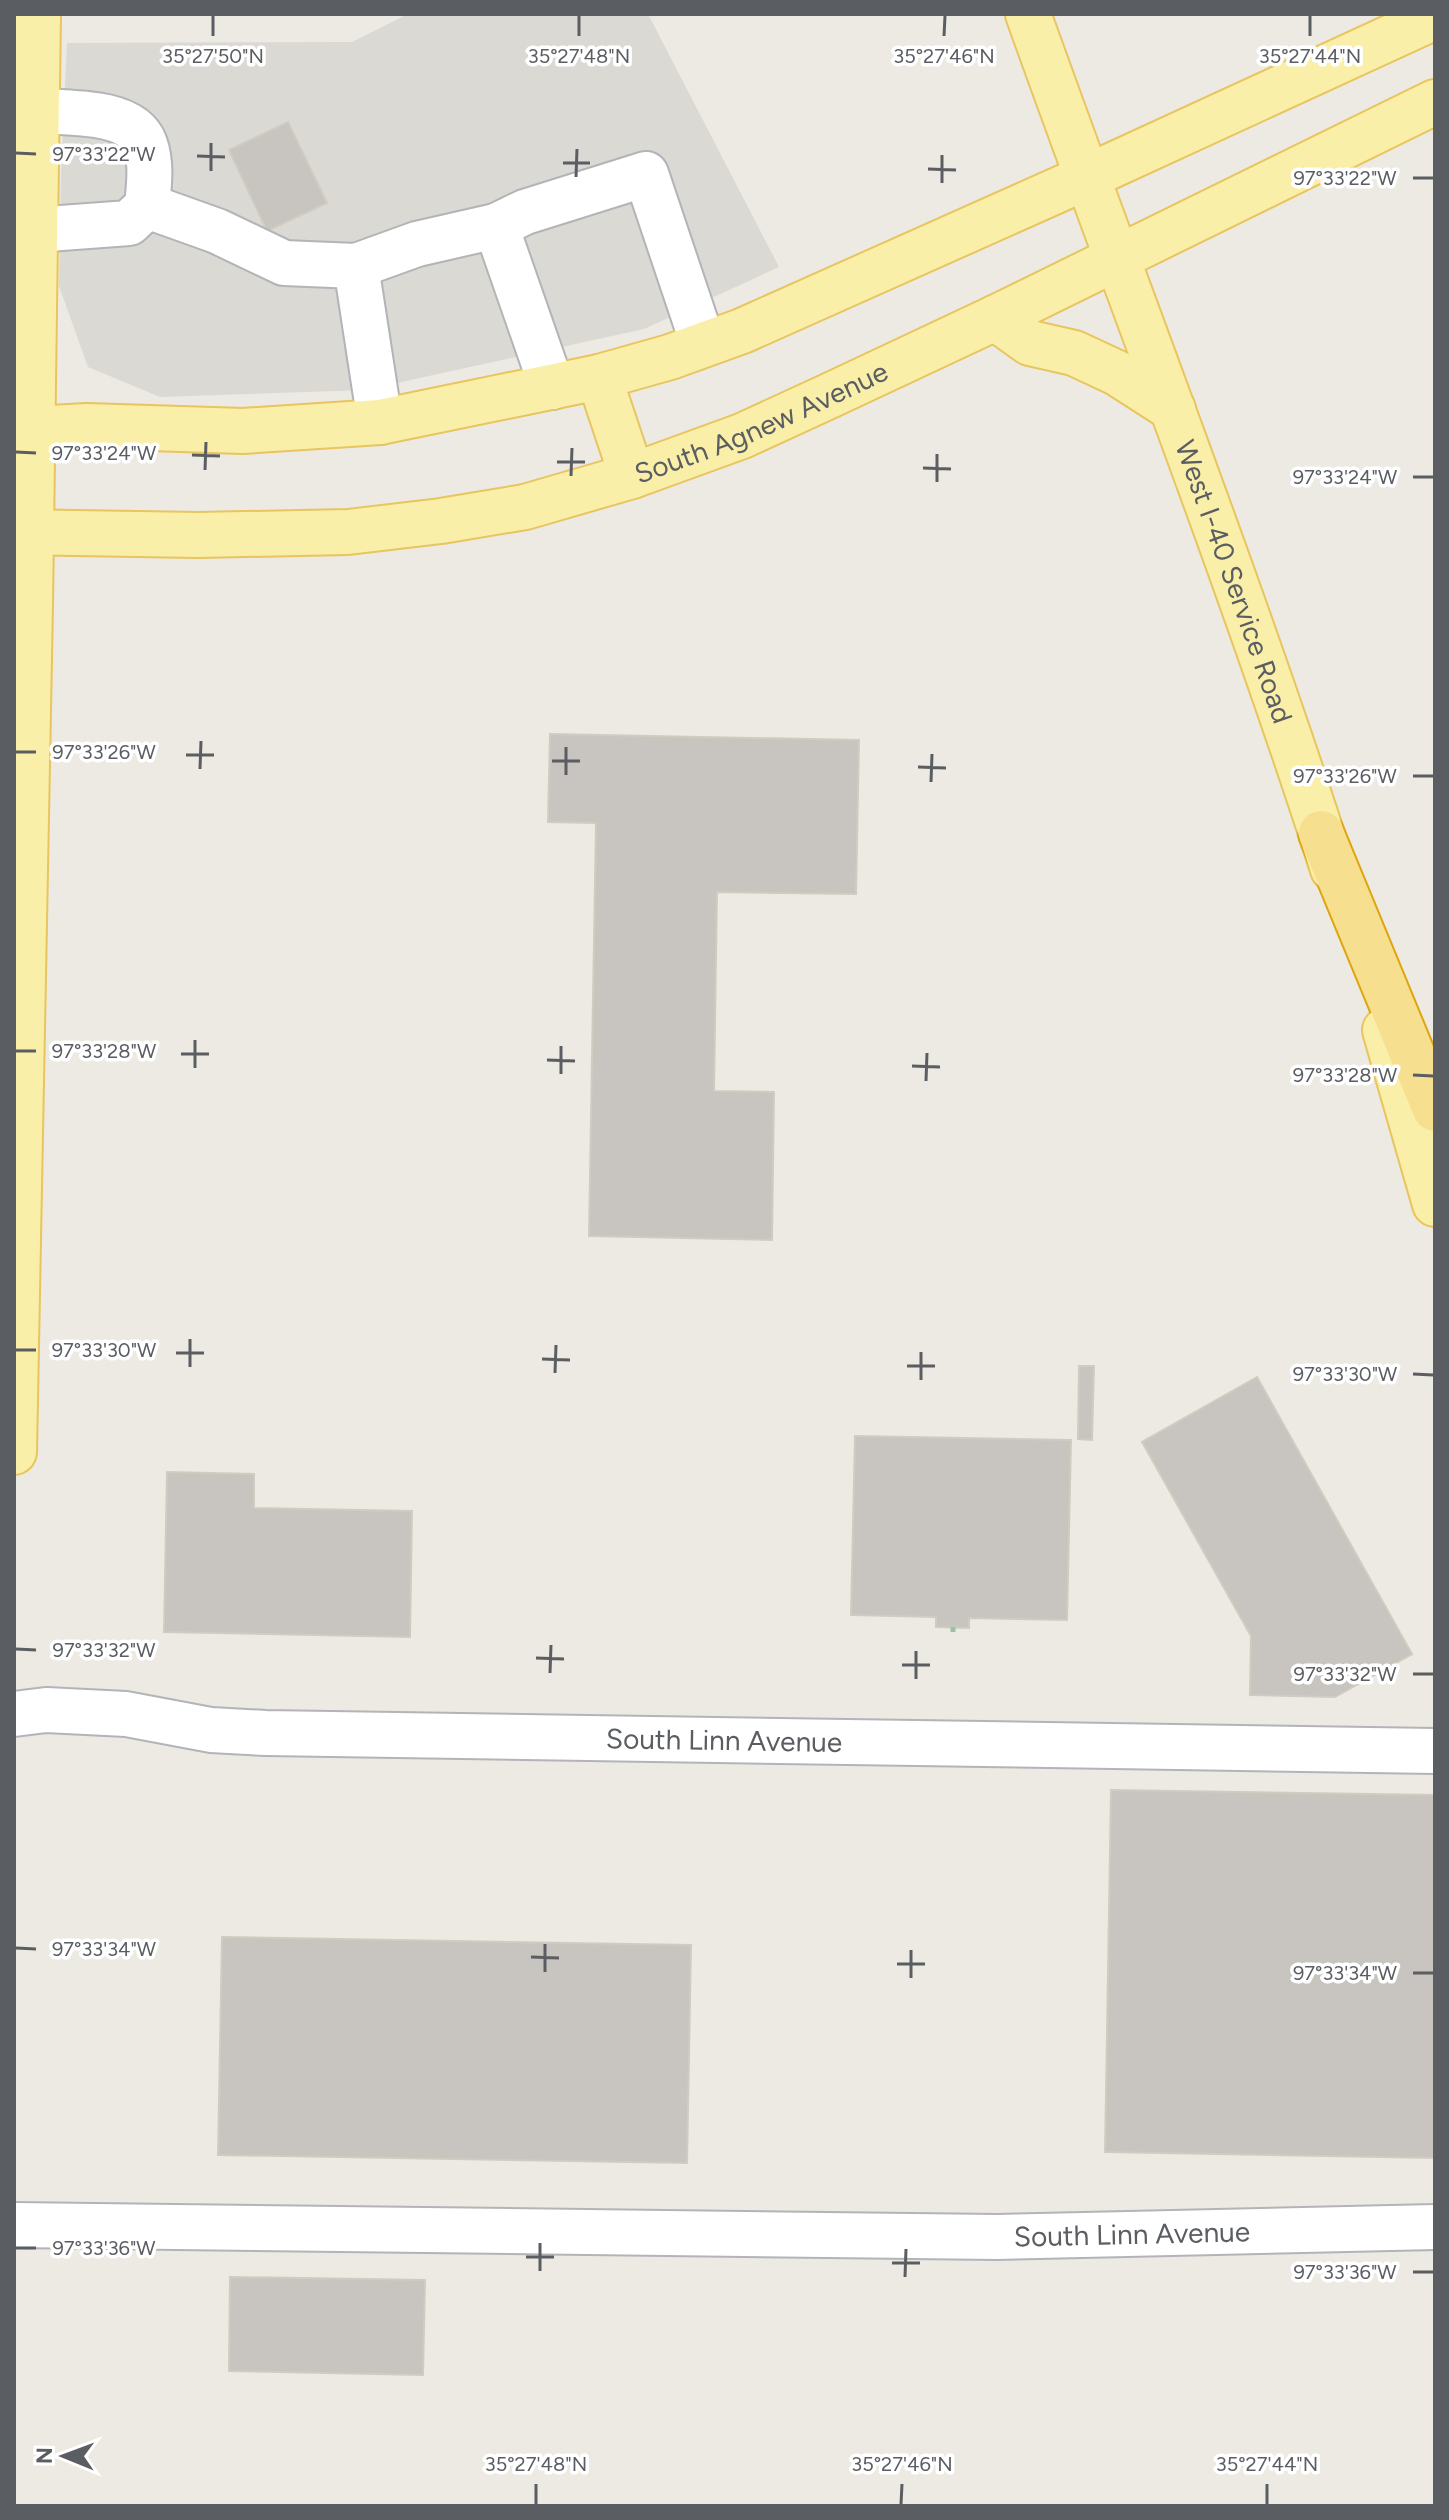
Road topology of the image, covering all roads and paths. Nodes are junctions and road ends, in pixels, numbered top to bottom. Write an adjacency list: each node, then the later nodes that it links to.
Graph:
1 (38, 14): 5 (main road)
2 (1028, 14): 6 (main road, West I-40 Service Road)
3 (1435, 17): 6 (main road)
4 (1435, 102): 10 (main road, South Agnew Avenue)
5 (36, 111): 7 (street); 9 (main road)
6 (1087, 177): 10 (main road, West I-40 Service Road); 13 (main road)
7 (147, 206): 9 (street); 11 (street)
8 (496, 226): 11 (street); 13 (street); 15 (street)
9 (34, 230): 18 (main road)
10 (1115, 257): 12 (main road, South Agnew Avenue); 16 (main road, West I-40 Service Road)
11 (356, 266): 17 (street)
12 (995, 318): 16 (main road); 19 (main road, South Agnew Avenue)
13 (703, 344): 14 (main road)
14 (599, 377): 15 (main road); 19 (main road)
15 (552, 387): 17 (main road)
16 (1173, 409): 21 (main road, West I-40 Service Road)
17 (380, 422): 18 (main road)
18 (23, 430): 20 (main road)
19 (632, 476): 20 (main road, South Agnew Avenue)
20 (22, 532): 24 (main road)
21 (1321, 833): 22 (highway); 23 (main road, West I-40 Service Road)
22 (1435, 1109)
23 (1435, 1204)
24 (16, 1222): 25 (main road)
25 (15, 1290): 26 (main road)
26 (14, 1452)
27 (14, 1714): 28 (street, South Linn Avenue)
28 (1435, 1751)
29 (14, 2225): 30 (street, South Linn Avenue)
30 (1435, 2227)

